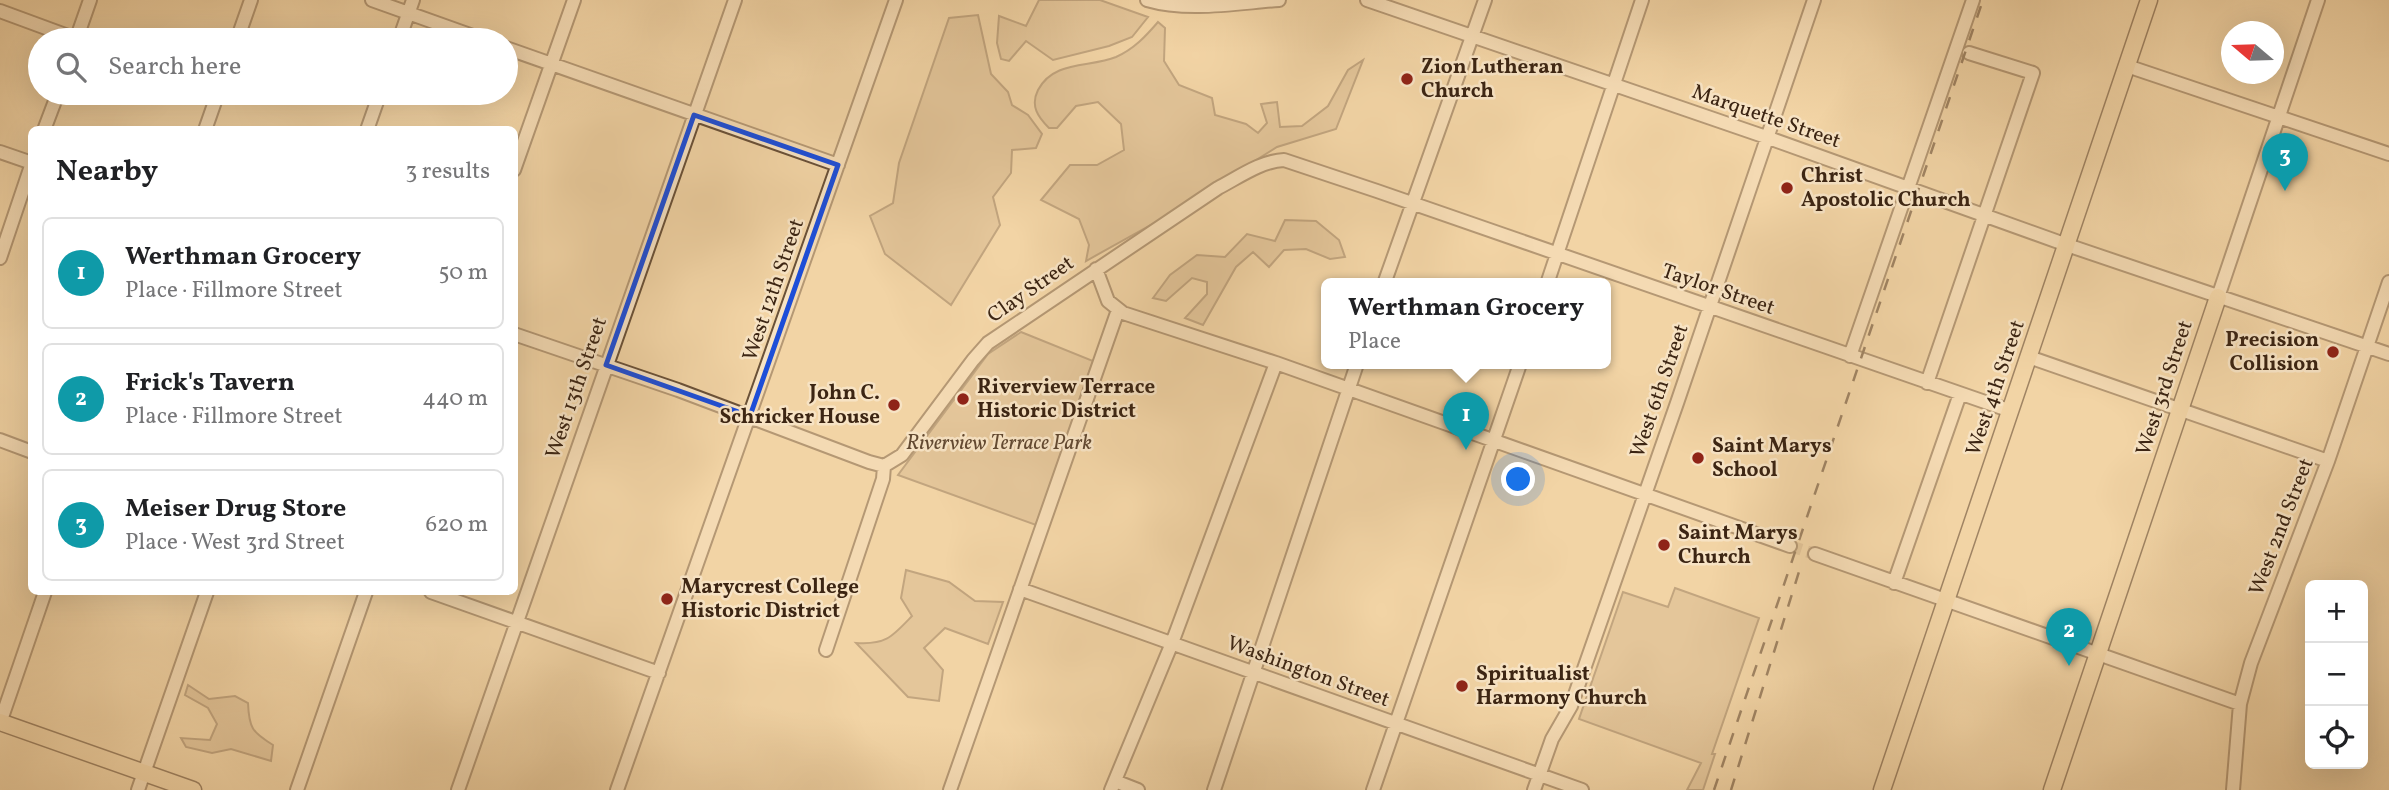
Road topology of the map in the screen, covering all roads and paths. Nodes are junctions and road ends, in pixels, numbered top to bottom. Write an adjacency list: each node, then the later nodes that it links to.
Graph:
1 (90, 0): 21 (street)
2 (251, 0): 22 (street)
3 (372, 0): 19 (street)
4 (413, 0): 19 (street)
5 (574, 0): 28 (street)
6 (735, 0): 34 (street, West 13th Street)
7 (896, 0): 44 (street, West 12th Street)
8 (1147, 0): 17 (street)
9 (1279, 0): 17 (street)
10 (1367, 0): 25 (street, Marquette Street)
11 (1485, 0): 25 (street)
12 (1642, 0): 30 (street)
13 (1814, 0): 39 (street, West 6th Street)
14 (1973, 0): 46 (street)
15 (2149, 0): 29 (main road, West 4th Street)
16 (2318, 0): 35 (street, West 3rd Street)
17 (1161, 2)
18 (0, 11): 20 (street)
19 (409, 13): 23 (street); 24 (street)
20 (46, 28)
21 (80, 28)
22 (241, 28)
23 (403, 28)
24 (451, 28)
25 (1472, 36): 30 (street, Marquette Street); 47 (street)
26 (518, 52): 28 (street)
27 (1969, 53): 48 (street)
28 (552, 65): 34 (street); 42 (street)
29 (2127, 66): 35 (street); 49 (main road, West 4th Street)
30 (1615, 85): 39 (street, Marquette Street); 50 (street)
31 (53, 105): 36 (street)
32 (214, 105): 37 (street)
33 (376, 105): 38 (street)
34 (694, 115): 44 (street); 65 (street, West 13th Street)
35 (2278, 117): 41 (street); 56 (street, West 3rd Street)
36 (46, 126)
37 (206, 126)
38 (368, 126)
39 (1766, 137): 46 (street, Marquette Street); 57 (street, West 6th Street)
40 (0, 152): 43 (street)
41 (2389, 154)
42 (518, 159)
43 (28, 162)
44 (838, 165): 73 (street, West 12th Street)
45 (28, 175): 51 (street)
46 (1908, 187): 48 (street, Marquette Street); 62 (street)
47 (1413, 204): 50 (street, Taylor Street); 52 (street, Clay Street); 53 (street)
48 (1985, 215): 49 (street, Marquette Street); 68 (street)
49 (2067, 245): 56 (street, Marquette Street); 63 (main road, West 4th Street)
50 (1557, 254): 54 (street); 57 (street, Taylor Street)
51 (0, 258)
52 (1096, 269): 58 (street); 78 (street, Clay Street)
53 (1386, 278)
54 (1549, 278)
55 (2389, 282): 60 (street, West 2nd Street)
56 (2218, 297): 60 (street, Marquette Street); 71 (main road, West 3rd Street)
57 (1709, 307): 62 (street, Taylor Street); 79 (street, West 6th Street)
58 (1118, 310): 64 (street); 83 (street)
59 (518, 335): 65 (street)
60 (2367, 346): 61 (street, Marquette Street); 77 (street, West 2nd Street)
61 (2389, 354)
62 (1850, 356): 68 (street, Taylor Street)
63 (2029, 357): 71 (street); 72 (main road, West 4th Street)
64 (1276, 363): 69 (street); 90 (street)
65 (606, 365): 73 (street); 89 (street, West 13th Street)
66 (1355, 369): 69 (street)
67 (1518, 369): 75 (street)
68 (1927, 383): 70 (street, Taylor Street)
69 (1349, 389): 75 (street); 93 (street)
70 (1960, 394): 72 (street, Taylor Street); 82 (street)
71 (2180, 410): 77 (street); 92 (main road, West 3rd Street)
72 (2011, 411): 88 (main road, West 4th Street)
73 (750, 416): 78 (street); 94 (street, West 12th Street)
74 (0, 440): 76 (street)
75 (1494, 442): 79 (street); 97 (street)
76 (28, 450)
77 (2328, 461): 95 (street, West 2nd Street)
78 (884, 466): 91 (street)
79 (1645, 494): 80 (street); 99 (street, West 6th Street)
80 (1790, 546)
81 (1815, 554): 82 (street)
82 (1894, 583): 88 (street)
83 (1020, 589): 90 (street, Washington Street); 106 (street)
84 (44, 595): 96 (street)
85 (205, 595): 98 (street)
86 (365, 595): 103 (street)
87 (440, 595): 89 (street)
88 (1946, 601): 92 (street); 112 (main road, West 4th Street)
89 (516, 622): 94 (street); 104 (street, West 13th Street)
90 (1172, 643): 93 (street, Washington Street); 100 (street)
91 (826, 650)
92 (2098, 654): 95 (street); 113 (main road, West 3rd Street)
93 (1254, 672): 97 (street, Washington Street); 108 (street)
94 (659, 673): 105 (street, West 12th Street)
95 (2241, 704): 114 (street, West 2nd Street)
96 (0, 722): 98 (main road)
97 (1396, 724): 99 (street, Washington Street); 109 (street)
98 (144, 773): 101 (street); 102 (main road)
99 (1539, 775): 110 (street, West 6th Street); 111 (street, Washington Street)
100 (1113, 786): 107 (street)
101 (138, 790)
102 (193, 790)
103 (297, 790)
104 (458, 790)
105 (617, 790)
106 (950, 790)
107 (1139, 790)
108 (1213, 790)
109 (1373, 790)
110 (1534, 790)
111 (1582, 790)
112 (1882, 790)
113 (2052, 790)
114 (2232, 790)

